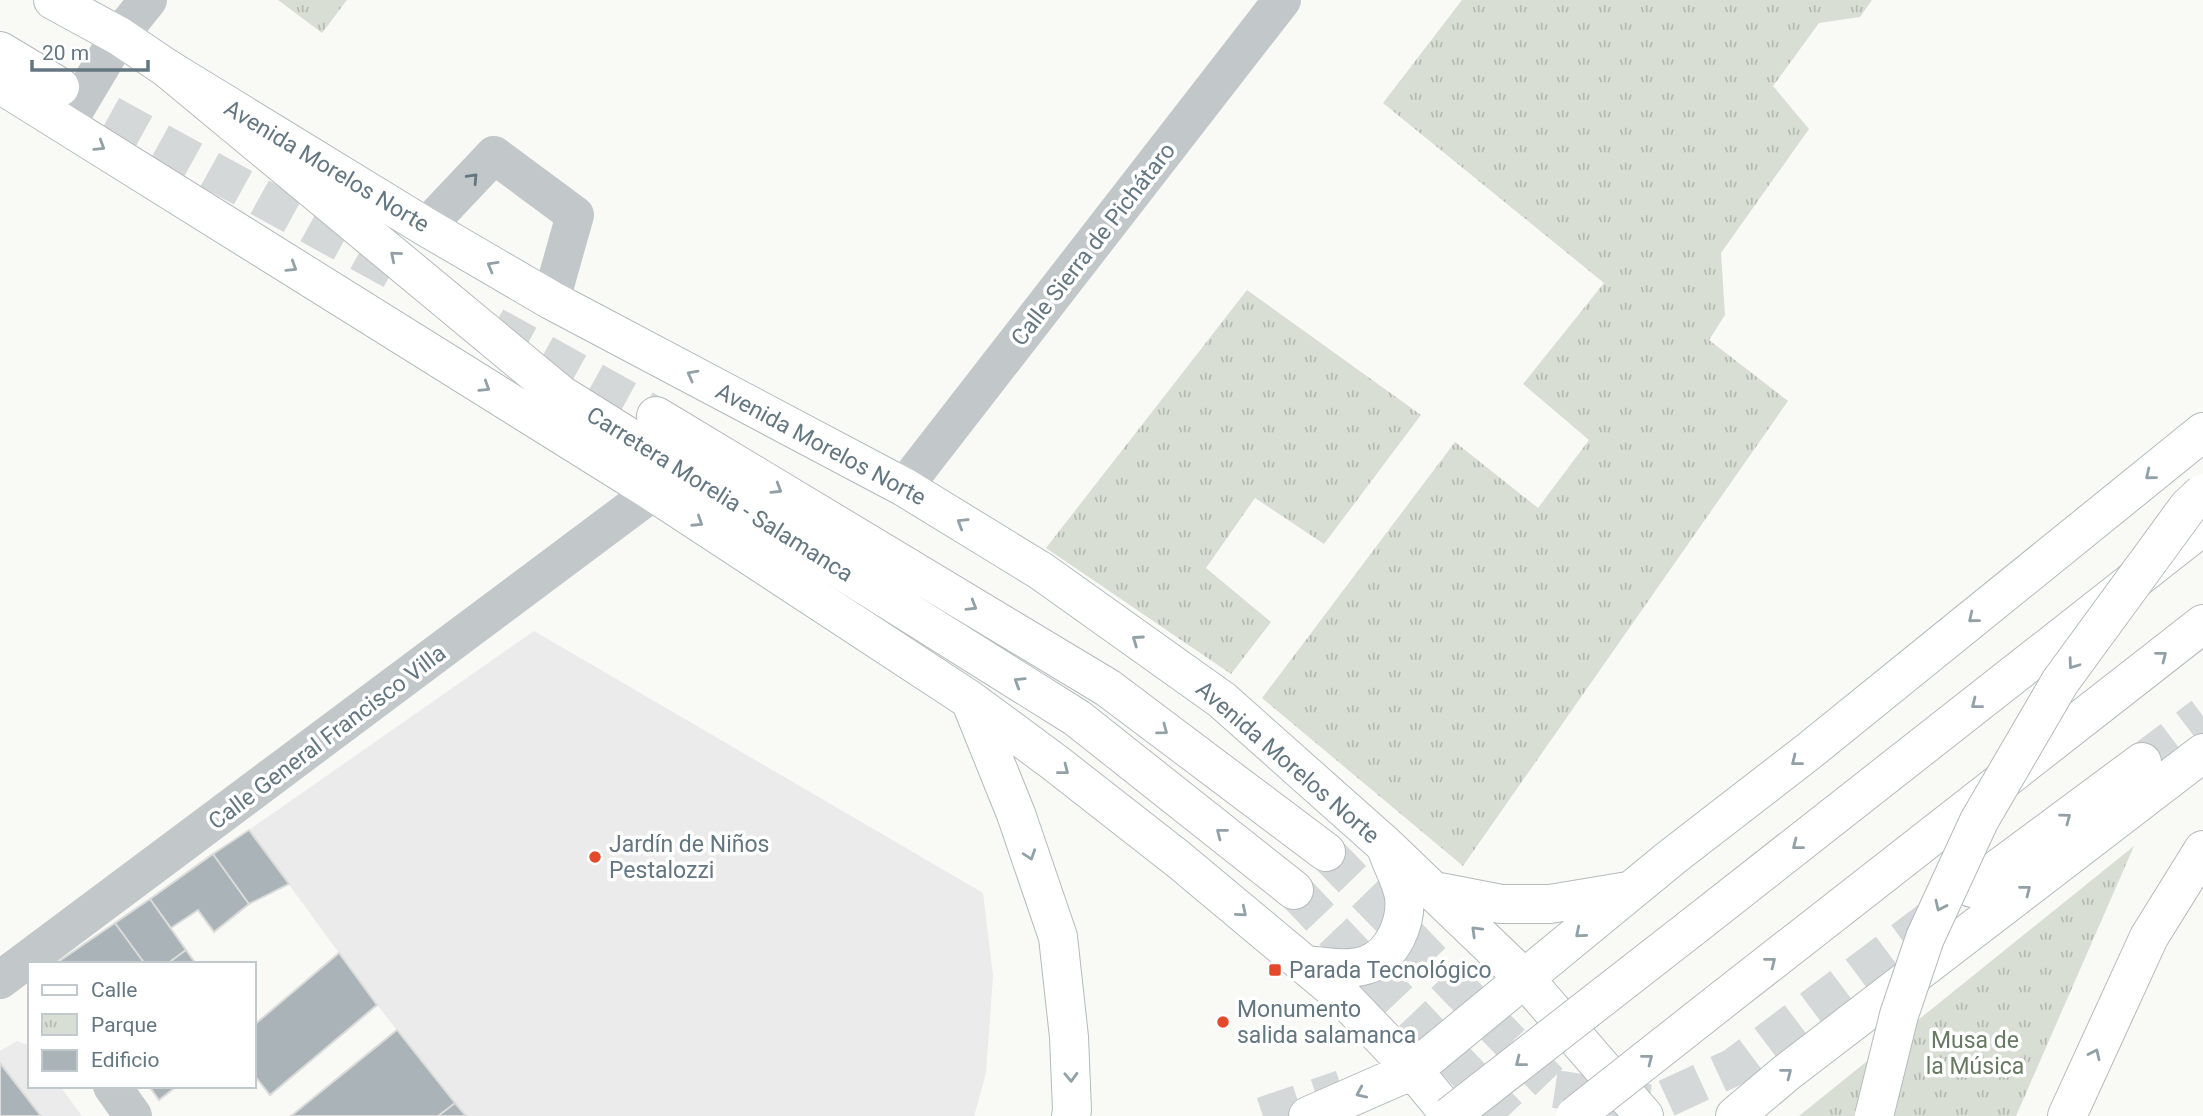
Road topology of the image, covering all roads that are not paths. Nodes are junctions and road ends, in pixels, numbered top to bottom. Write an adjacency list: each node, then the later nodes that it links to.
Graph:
1 (53, 0): 4 (main road, Avenida Morelos Norte)
2 (148, 0): 4 (street)
3 (1282, 0): 14 (street, Calle Sierra de Pichátaro)
4 (119, 36): 6 (main road, Avenida Morelos Norte); 9 (street)
5 (0, 51): 8 (main road)
6 (168, 69): 10 (main road, Avenida Morelos Norte); 26 (main road, Carretera Morelia - Salamanca, one-way to 6)
7 (0, 84): 9 (main road)
8 (60, 86)
9 (66, 125): 15 (main road, one-way to 15)
10 (426, 227): 11 (main road, Avenida Morelos Norte, one-way to 10); 11 (street, one-way to 11)
11 (551, 300): 14 (main road, Avenida Morelos Norte, one-way to 11)
12 (656, 416): 24 (main road, Carretera Morelia - Salamanca, one-way to 24)
13 (2203, 432): 28 (main road, one-way to 28)
14 (904, 487): 22 (main road, Avenida Morelos Norte, one-way to 14)
15 (653, 492): 19 (main road, one-way to 19); 30 (street, Calle General Francisco Villa)
16 (2203, 493): 41 (main road, one-way to 41, bridge)
17 (2203, 526): 37 (main road, one-way to 37, bridge)
18 (2203, 624): 38 (main road, one-way to 18, bridge)
19 (970, 700): 29 (main road, one-way to 29); 35 (main road, one-way to 35)
20 (2203, 753): 40 (main road, one-way to 20)
21 (2142, 762): 25 (main road, one-way to 21)
22 (1385, 845): 27 (main road, Avenida Morelos Norte); 29 (main road)
23 (2203, 850): 42 (main road, one-way to 23)
24 (1326, 852)
25 (1972, 888)
26 (1294, 890)
27 (1434, 891): 28 (main road); 31 (main road, Avenida Morelos Norte, one-way to 27)
28 (1630, 891): 31 (main road, one-way to 31)
29 (1306, 965): 32 (main road)
30 (13, 967)
31 (1525, 979): 32 (main road); 39 (main road, Avenida Morelos Norte)
32 (1413, 1070): 36 (main road, one-way to 36); 37 (main road)
33 (112, 1088): 34 (street)
34 (133, 1116)
35 (1071, 1116)
36 (1308, 1116)
37 (1450, 1116)
38 (1575, 1116)
39 (1644, 1116)
40 (1735, 1116)
41 (1874, 1116)
42 (2067, 1116)

